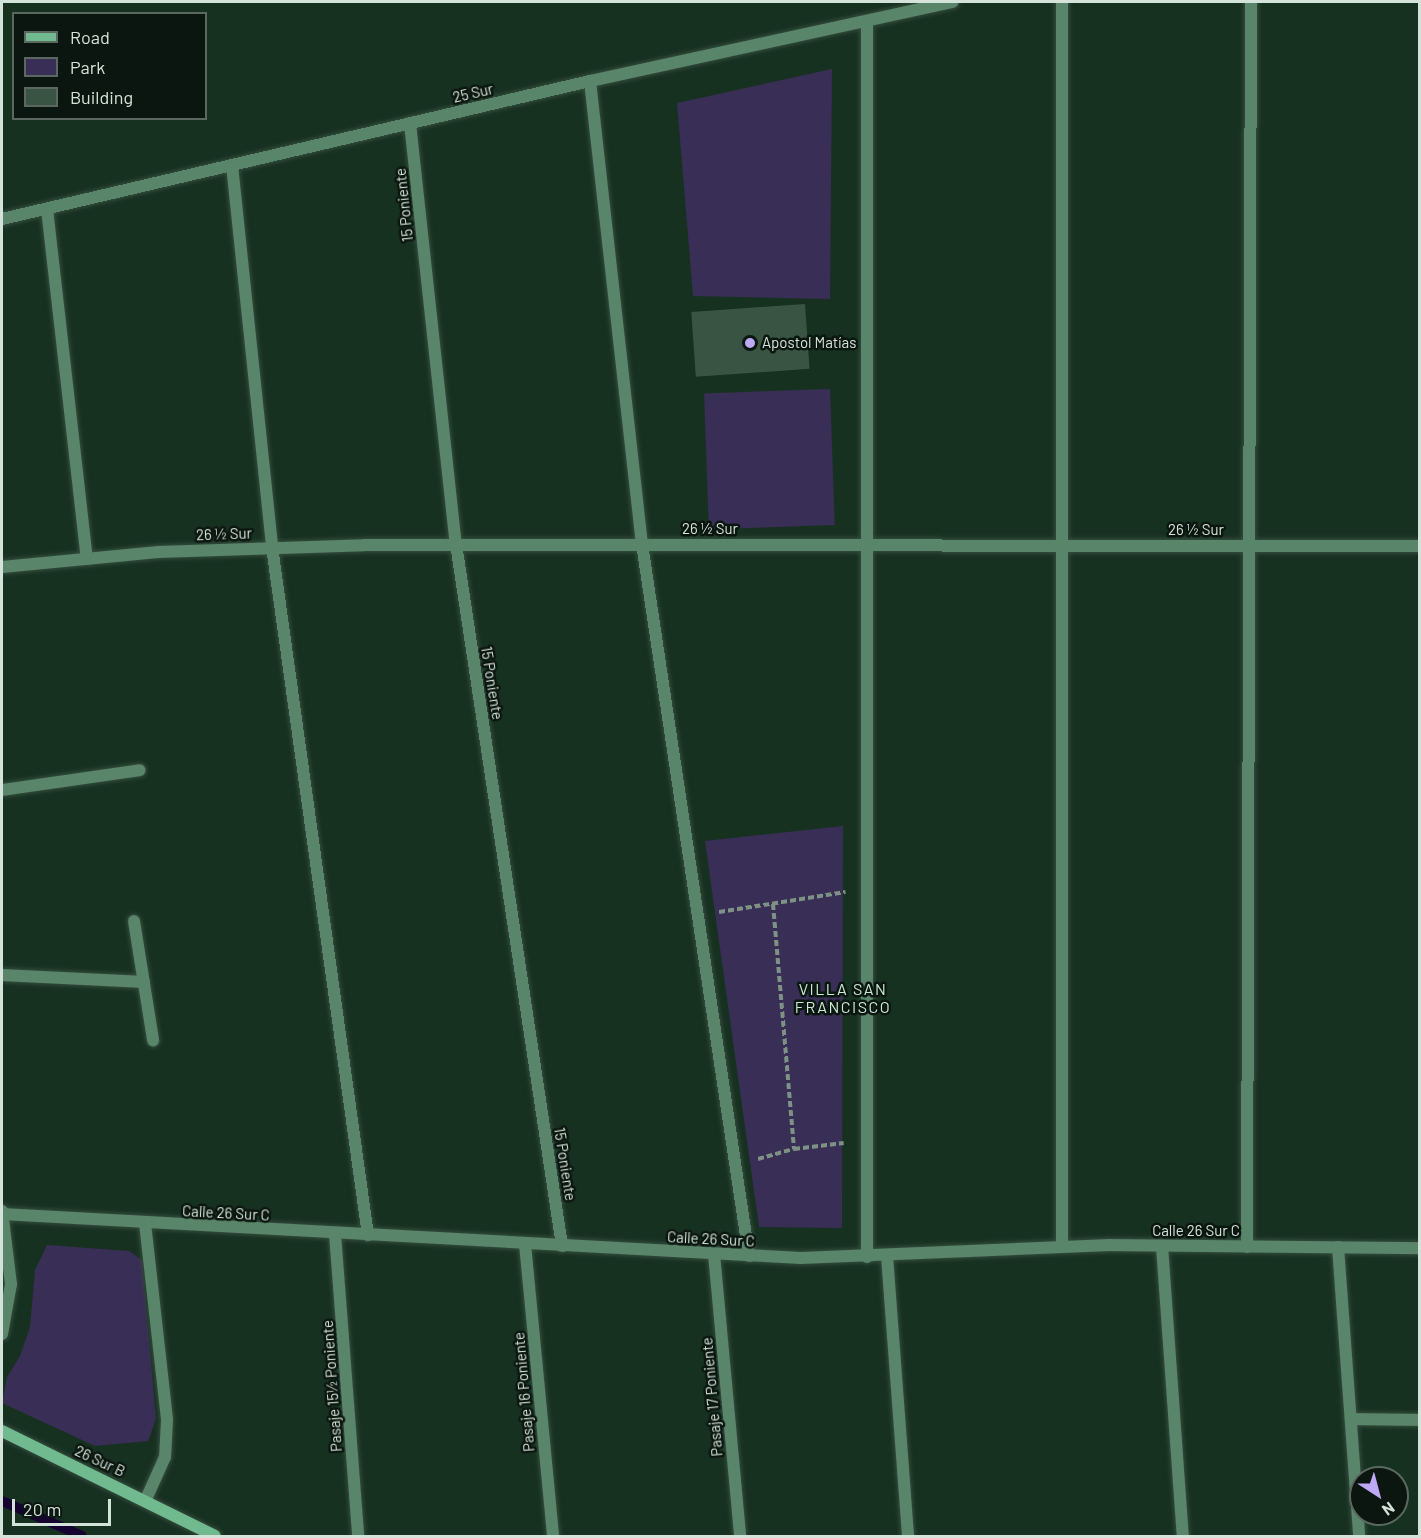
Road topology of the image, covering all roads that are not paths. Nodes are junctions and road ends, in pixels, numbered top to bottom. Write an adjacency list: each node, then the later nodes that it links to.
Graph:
1 (952, 2): 4 (street, 25 Sur)
2 (1062, 2): 13 (street)
3 (1251, 2): 14 (street)
4 (867, 21): 5 (street, 25 Sur); 12 (street)
5 (590, 81): 6 (street, 25 Sur); 11 (street)
6 (410, 123): 7 (street, 25 Sur); 10 (street, 15 Poniente)
7 (232, 165): 8 (street, 25 Sur); 16 (street)
8 (47, 209): 9 (street, 25 Sur); 17 (street)
9 (2, 219)
10 (456, 544): 11 (street, 26 ½ Sur); 16 (street, 26 ½ Sur); 30 (street, 15 Poniente)
11 (642, 544): 12 (street, 26 ½ Sur); 37 (street)
12 (866, 544): 13 (street, 26 ½ Sur); 39 (street)
13 (1062, 544): 14 (street, 26 ½ Sur); 31 (street)
14 (1248, 546): 15 (street, 26 ½ Sur); 33 (street)
15 (1419, 546)
16 (272, 547): 17 (street, 26 ½ Sur); 28 (street)
17 (87, 559): 18 (street, 26 ½ Sur)
18 (2, 567)
19 (140, 770): 20 (street)
20 (2, 790)
21 (135, 921): 23 (street)
22 (2, 975): 23 (street)
23 (144, 982): 24 (street)
24 (153, 1040)
25 (2, 1213): 26 (street, Calle 26 Sur C); 40 (street)
26 (146, 1223): 27 (street, Calle 26 Sur C); 44 (street)
27 (335, 1234): 28 (street, Calle 26 Sur C); 46 (street, Pasaje 15½ Poniente)
28 (368, 1235): 29 (street, Calle 26 Sur C)
29 (525, 1244): 30 (street, Calle 26 Sur C); 47 (street, Pasaje 16 Poniente)
30 (562, 1246): 36 (street, Calle 26 Sur C)
31 (1062, 1246): 32 (street, Calle 26 Sur C); 38 (street, Calle 26 Sur C)
32 (1162, 1246): 33 (street, Calle 26 Sur C); 50 (street)
33 (1247, 1246): 34 (street, Calle 26 Sur C)
34 (1338, 1247): 35 (street, Calle 26 Sur C); 41 (street)
35 (1419, 1248)
36 (714, 1254): 37 (street, Calle 26 Sur C); 48 (street, Pasaje 17 Poniente)
37 (749, 1256): 39 (street, Calle 26 Sur C)
38 (887, 1256): 39 (street, Calle 26 Sur C); 49 (street)
39 (867, 1257)
40 (2, 1334)
41 (1351, 1419): 42 (street); 51 (street)
42 (1419, 1420)
43 (2, 1431): 44 (street, 26 Sur B)
44 (146, 1499): 45 (street, 26 Sur B)
45 (215, 1536)
46 (358, 1536)
47 (553, 1536)
48 (740, 1536)
49 (908, 1536)
50 (1183, 1536)
51 (1359, 1536)

